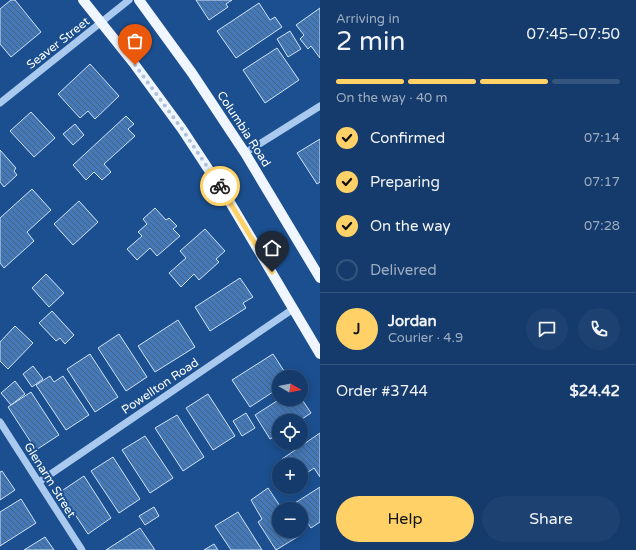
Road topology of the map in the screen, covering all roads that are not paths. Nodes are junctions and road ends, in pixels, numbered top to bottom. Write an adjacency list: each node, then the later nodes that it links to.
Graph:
1 (83, 0): 4 (main road)
2 (129, 0): 4 (street, Seaver Street)
3 (139, 0): 7 (main road, Columbia Road)
4 (101, 23): 5 (street, Seaver Street); 9 (main road)
5 (0, 103)
6 (320, 106): 7 (street)
7 (245, 153): 8 (main road, Columbia Road)
8 (320, 278)
9 (293, 309): 10 (main road); 12 (street, Powellton Road)
10 (320, 354)
11 (0, 422): 12 (street, Glenarm Street)
12 (39, 482): 13 (street, Glenarm Street)
13 (82, 550)

